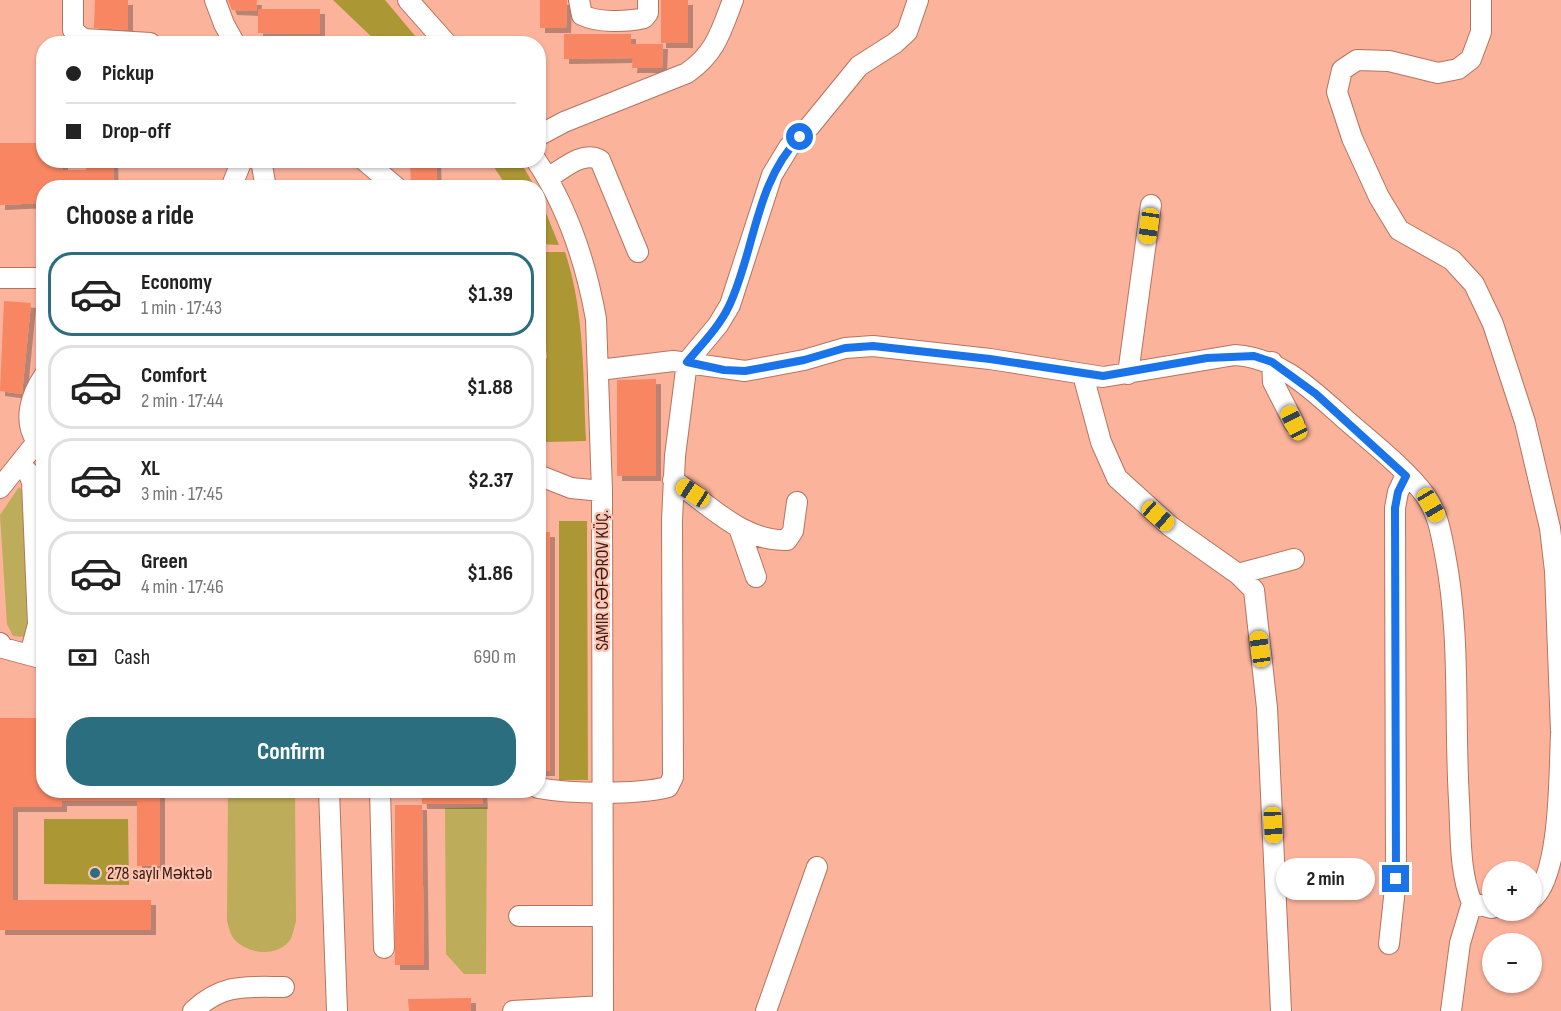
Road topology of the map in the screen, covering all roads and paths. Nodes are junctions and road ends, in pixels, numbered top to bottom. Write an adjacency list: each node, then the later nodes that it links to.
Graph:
1 (73, 0): 9 (street)
2 (215, 0): 10 (street)
3 (408, 0): 11 (street)
4 (579, 0): 5 (street)
5 (648, 0)
6 (733, 0): 12 (street)
7 (918, 0): 21 (street)
8 (1481, 0): 44 (street)
9 (79, 36)
10 (231, 36)
11 (440, 36)
12 (546, 132)
13 (373, 168): 16 (street)
14 (541, 168): 15 (street, SAMIR CƏFƏROV KÜÇ.)
15 (548, 178): 18 (street); 23 (street, SAMIR CƏFƏROV KÜÇ.)
16 (388, 180)
17 (1151, 206): 24 (street)
18 (638, 252)
19 (0, 278): 20 (street)
20 (36, 278)
21 (687, 362): 23 (street); 25 (street); 33 (street)
22 (1272, 362): 24 (street); 27 (street); 31 (street)
23 (599, 370): 35 (street, SAMIR CƏFƏROV KÜÇ.)
24 (1128, 374): 25 (street)
25 (1083, 375): 40 (street)
26 (36, 388): 28 (street)
27 (1294, 423)
28 (36, 433)
29 (36, 442): 30 (street)
30 (19, 465): 34 (street); 38 (street)
31 (1406, 476): 51 (street); 55 (street)
32 (546, 478): 35 (street)
33 (673, 480): 37 (street); 46 (street)
34 (0, 488)
35 (602, 491): 46 (street, SAMIR CƏFƏROV KÜÇ.)
36 (797, 502): 37 (street)
37 (739, 528): 41 (street)
38 (36, 545)
39 (1294, 559): 40 (street)
40 (1238, 574): 63 (street)
41 (756, 577)
42 (1, 647): 43 (street)
43 (36, 657)
44 (1561, 733): 50 (street)
45 (546, 788): 46 (street)
46 (602, 791): 54 (street, SAMIR CƏFƏROV KÜÇ.)
47 (329, 798): 60 (street)
48 (380, 798): 56 (street)
49 (817, 867): 62 (street)
50 (1542, 890)
51 (1472, 903): 52 (street); 64 (street)
52 (1482, 906)
53 (519, 916): 54 (street)
54 (601, 916): 58 (street, SAMIR CƏFƏROV KÜÇ.)
55 (1389, 944)
56 (384, 948)
57 (284, 987): 59 (street)
58 (603, 1008): 61 (street)
59 (194, 1011)
60 (337, 1011)
61 (513, 1011)
62 (766, 1011)
63 (1281, 1011)
64 (1451, 1011)

